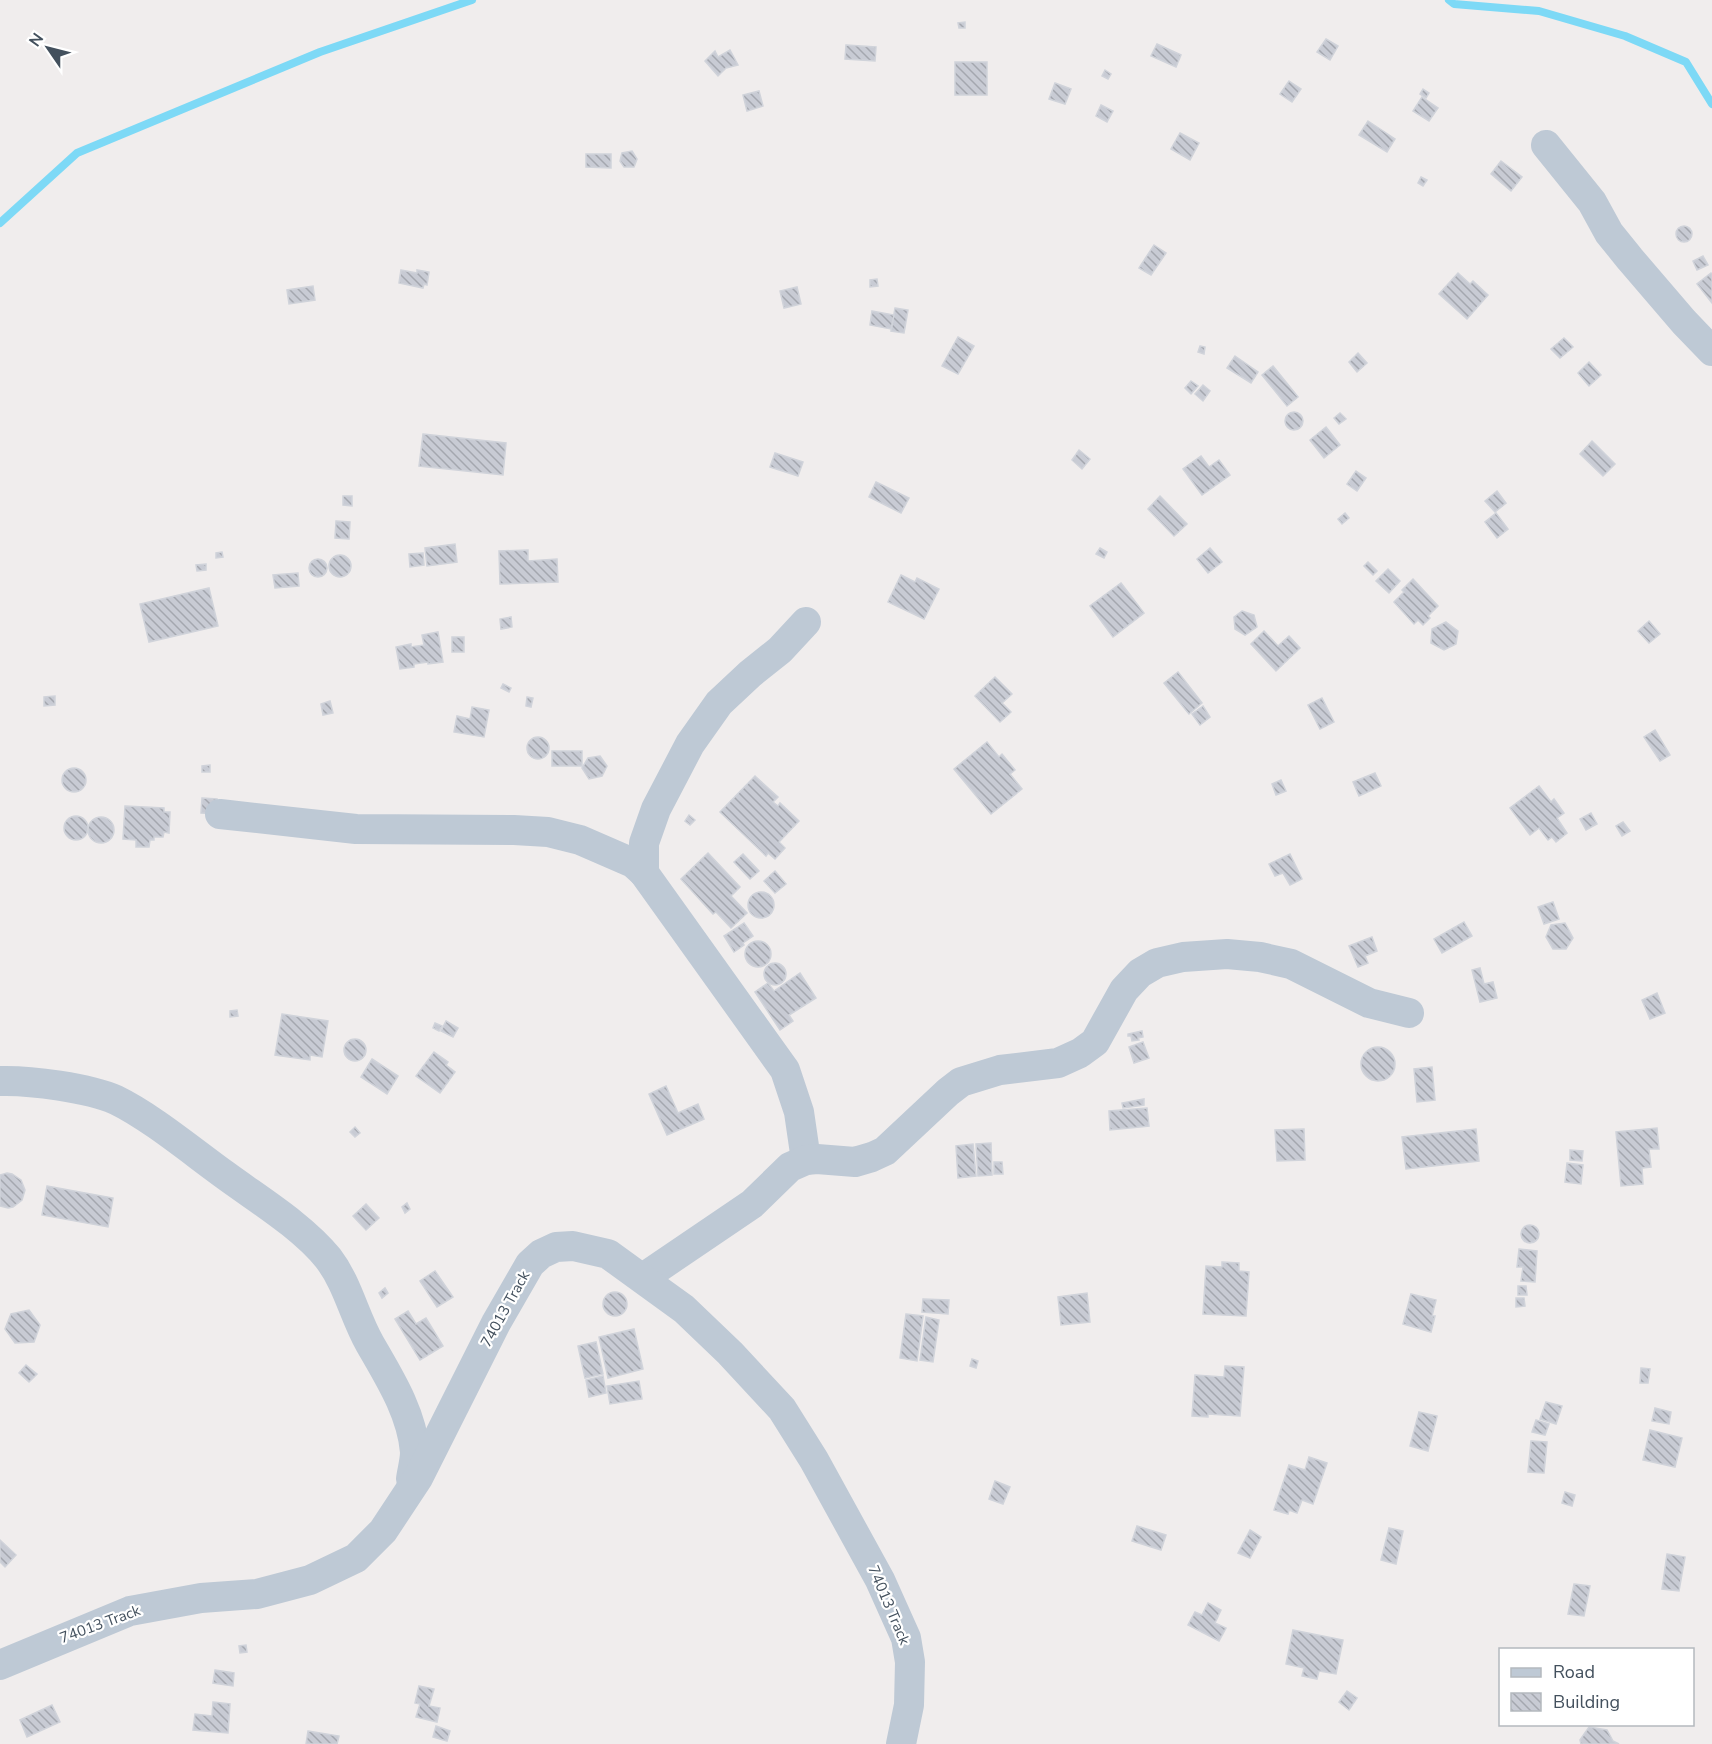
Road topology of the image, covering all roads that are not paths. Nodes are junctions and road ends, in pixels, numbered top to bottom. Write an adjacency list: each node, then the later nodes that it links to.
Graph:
1 (1546, 145): 2 (street)
2 (1712, 351)
3 (806, 622): 5 (street)
4 (220, 814): 5 (street)
5 (644, 873): 8 (street)
6 (1409, 1013): 8 (street)
7 (0, 1081): 10 (street)
8 (806, 1160): 9 (street)
9 (643, 1278): 10 (street, 74013 Track); 12 (street, 74013 Track)
10 (409, 1491): 11 (street, 74013 Track)
11 (0, 1665)
12 (901, 1744)

